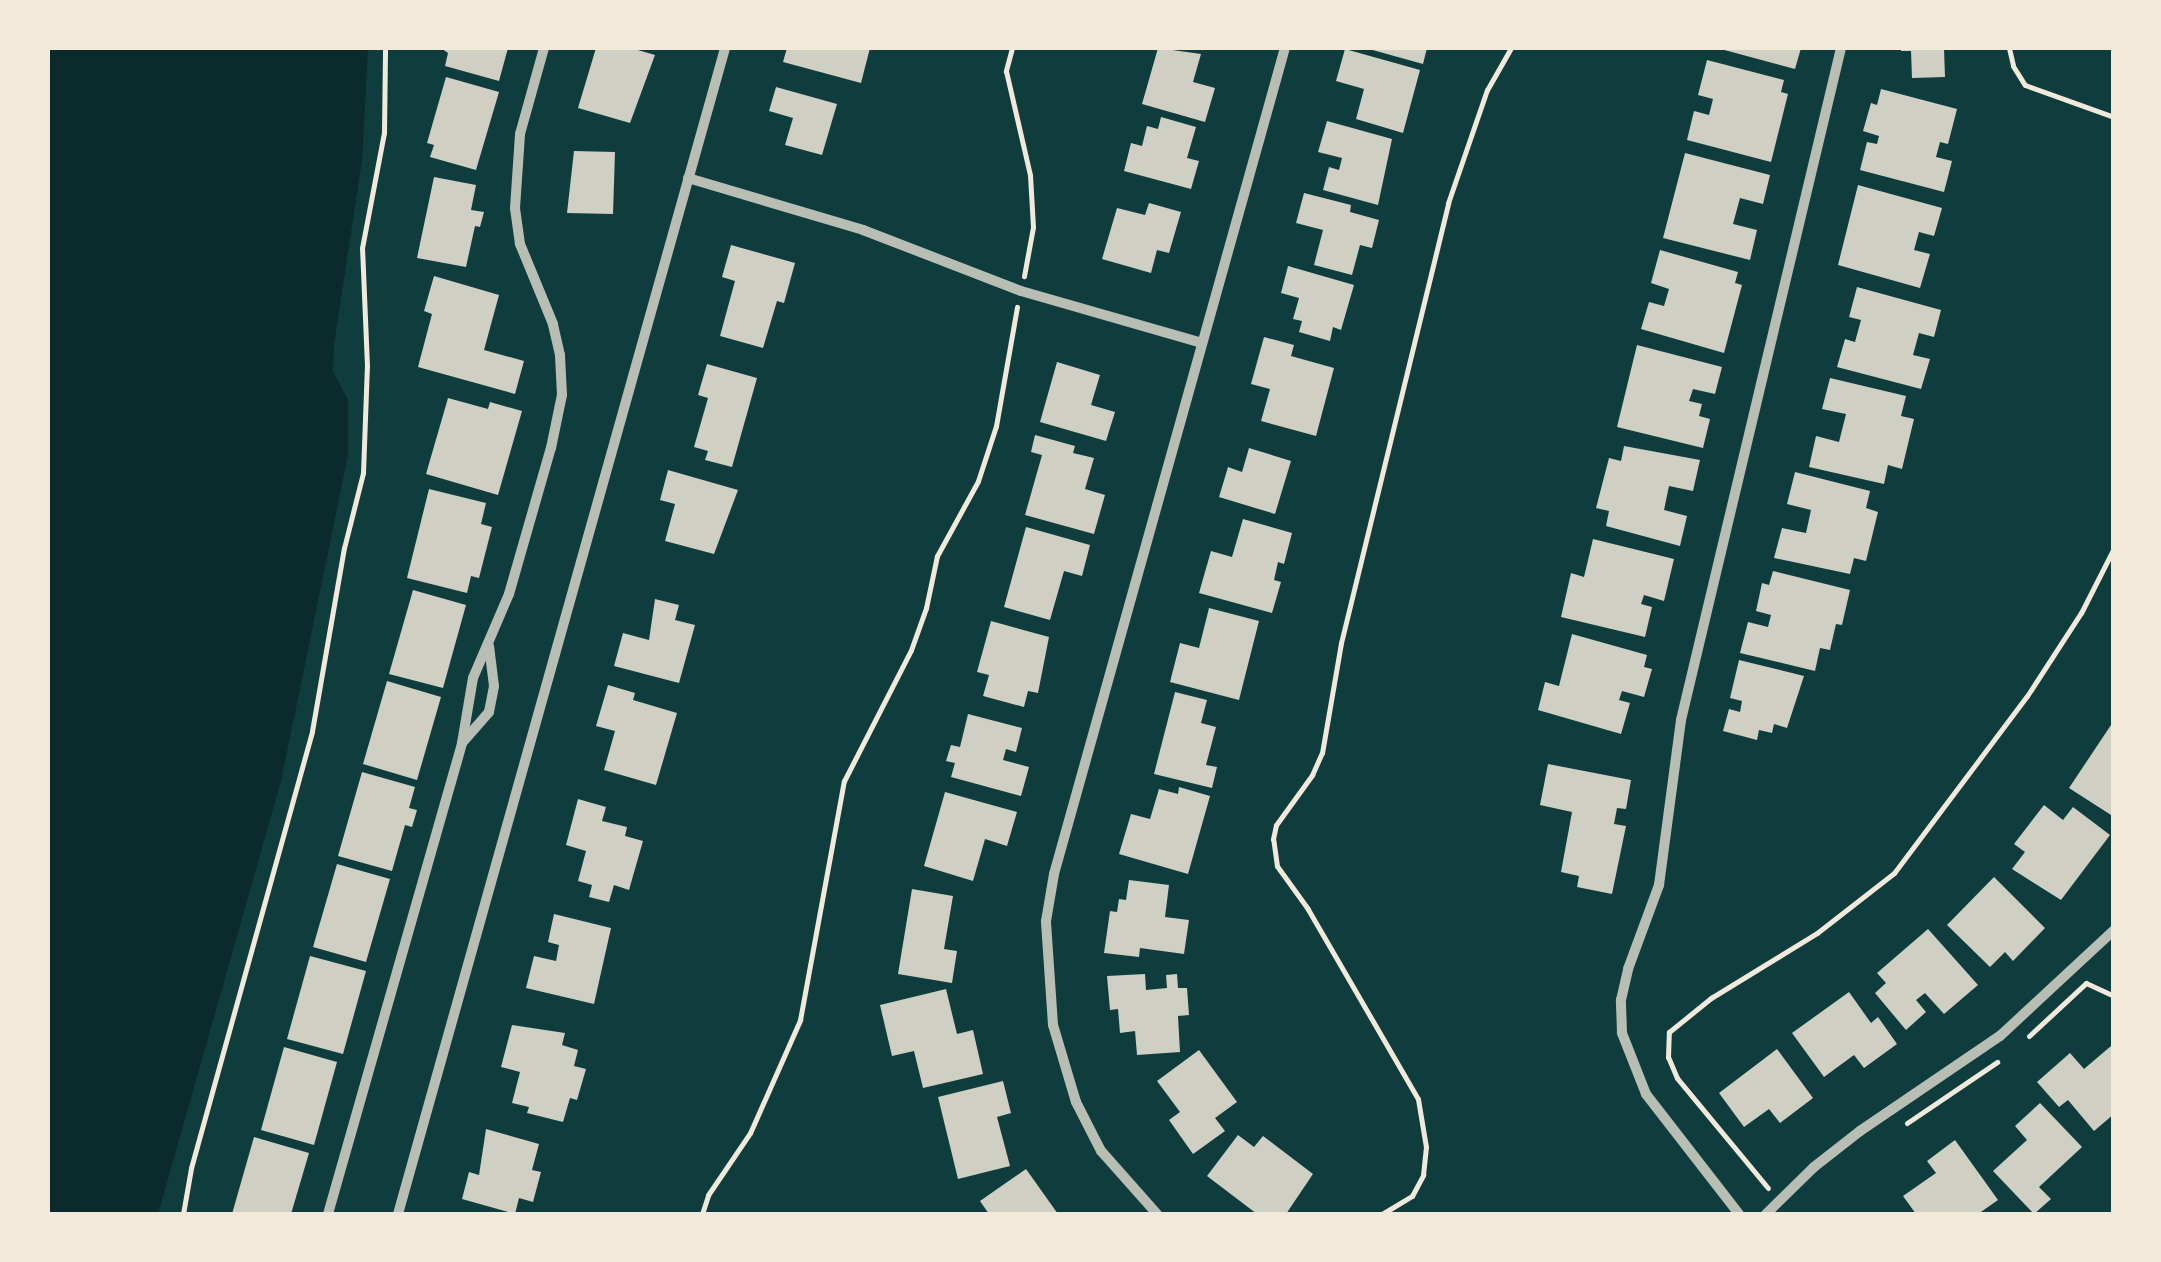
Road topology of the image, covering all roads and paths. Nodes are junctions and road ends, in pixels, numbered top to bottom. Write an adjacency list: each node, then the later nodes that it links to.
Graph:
1 (385, 48): 20 (path)
2 (544, 48): 14 (street)
3 (725, 48): 10 (street)
4 (1012, 48): 11 (path)
5 (1285, 48): 12 (street)
6 (1511, 48): 25 (path)
7 (1841, 48): 26 (street)
8 (2009, 48): 9 (path)
9 (2114, 117)
10 (688, 178): 11 (street); 22 (street)
11 (1021, 291): 12 (street); 23 (path)
12 (1202, 342): 24 (street)
13 (2114, 548): 19 (path)
14 (489, 646): 15 (street); 15 (street)
15 (462, 744): 21 (street)
16 (2114, 930): 27 (street)
17 (2094, 983): 18 (path)
18 (2114, 996)
19 (1766, 1188)
20 (183, 1214)
21 (328, 1214)
22 (398, 1214)
23 (702, 1214)
24 (1156, 1214)
25 (1382, 1214)
26 (1739, 1214)
27 (1766, 1214)

